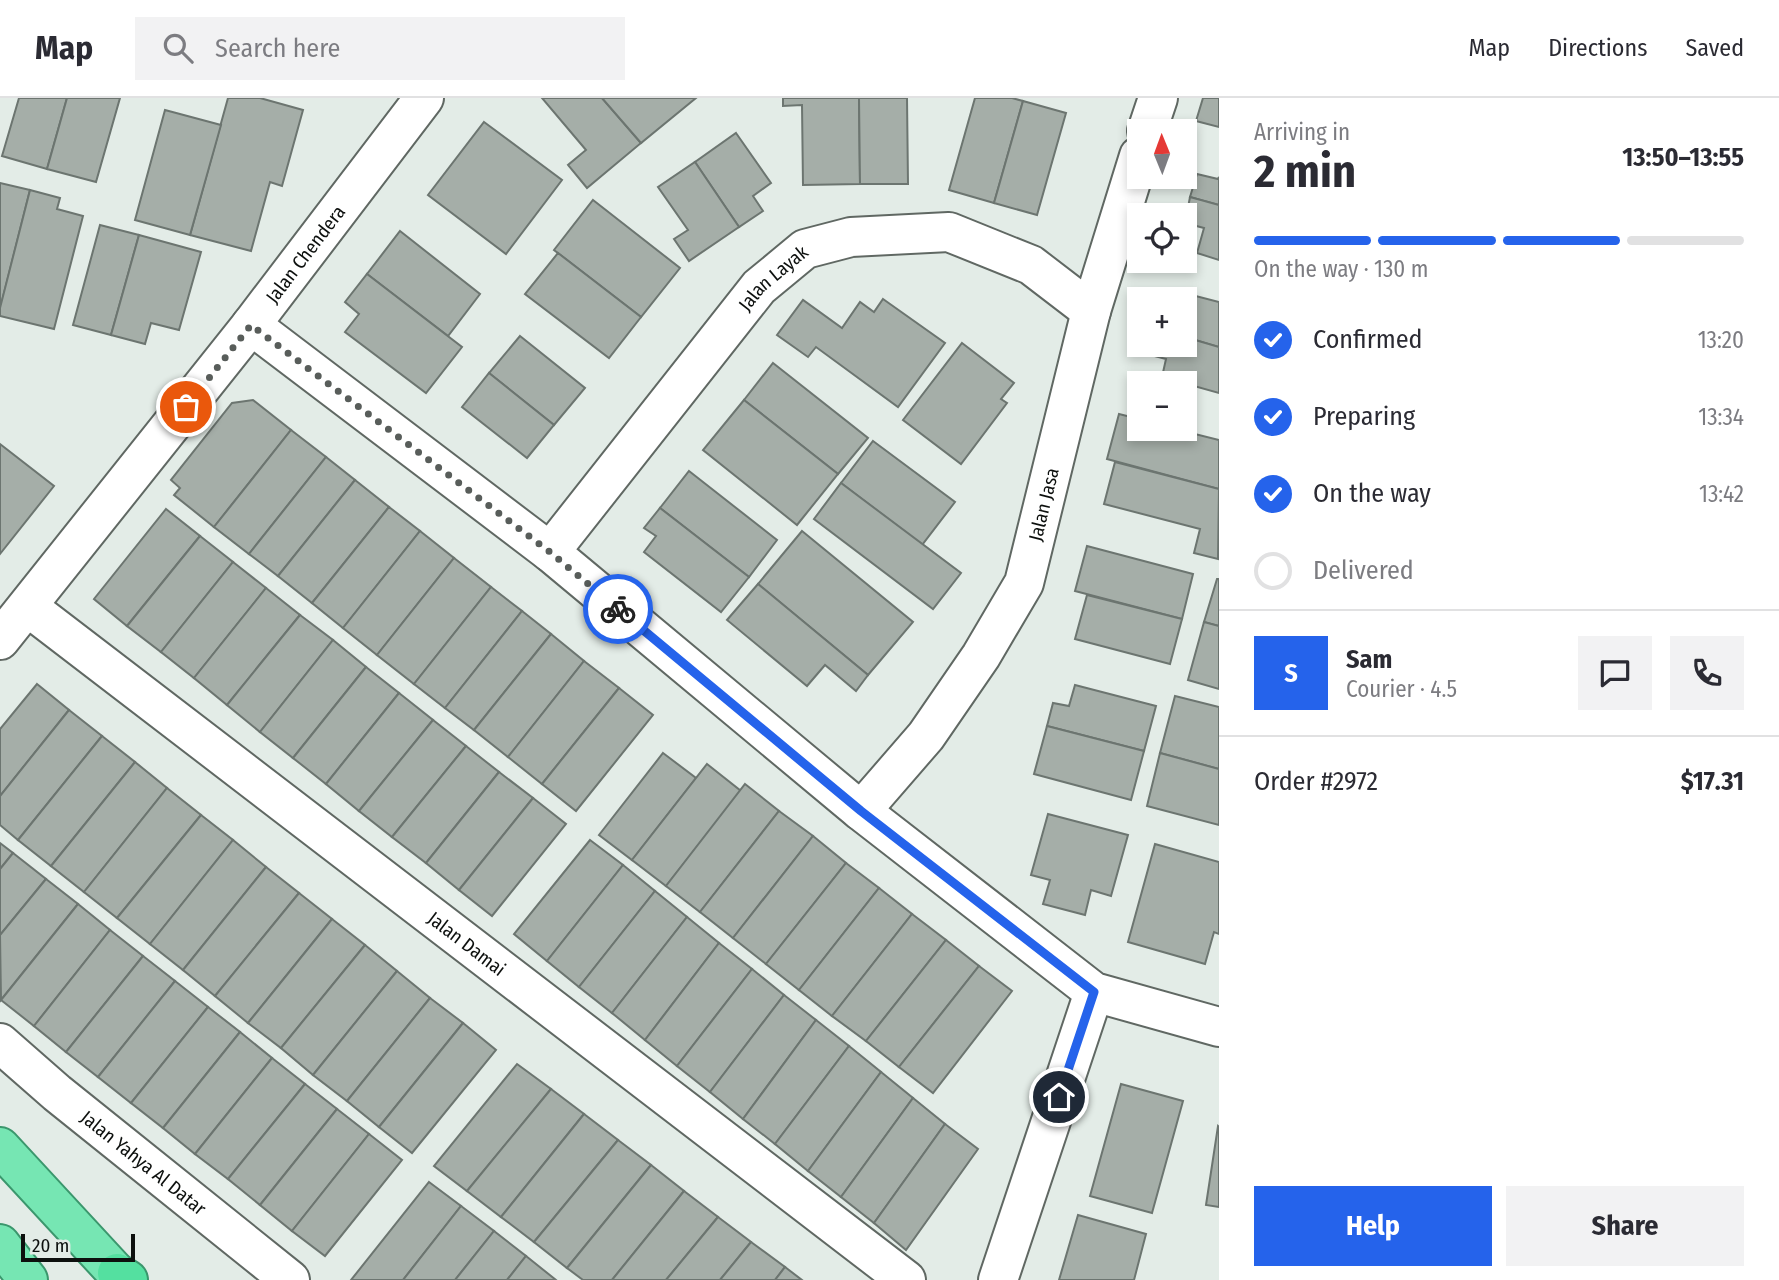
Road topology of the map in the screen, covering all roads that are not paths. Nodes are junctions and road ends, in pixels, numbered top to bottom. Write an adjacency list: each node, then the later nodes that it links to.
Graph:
1 (424, 98): 6 (street, Jalan Chendera)
2 (1157, 98): 3 (street)
3 (1151, 119)
4 (1129, 189): 5 (street, Jalan Jasa)
5 (1091, 311): 7 (street, Jalan Layak); 10 (street, Jalan Jasa)
6 (251, 325): 7 (street); 8 (street, Jalan Chendera)
7 (550, 552): 10 (street)
8 (28, 607): 9 (street, Jalan Chendera); 19 (street, Jalan Damai)
9 (0, 640)
10 (861, 811): 11 (street)
11 (1094, 992): 12 (street); 20 (street)
12 (1219, 1027)
13 (0, 1043): 18 (street, Jalan Yahya Al Datar)
14 (0, 1147): 16 (highway)
15 (0, 1244): 17 (highway)
16 (123, 1278)
17 (28, 1280)
18 (290, 1280)
19 (906, 1280)
20 (998, 1280)

